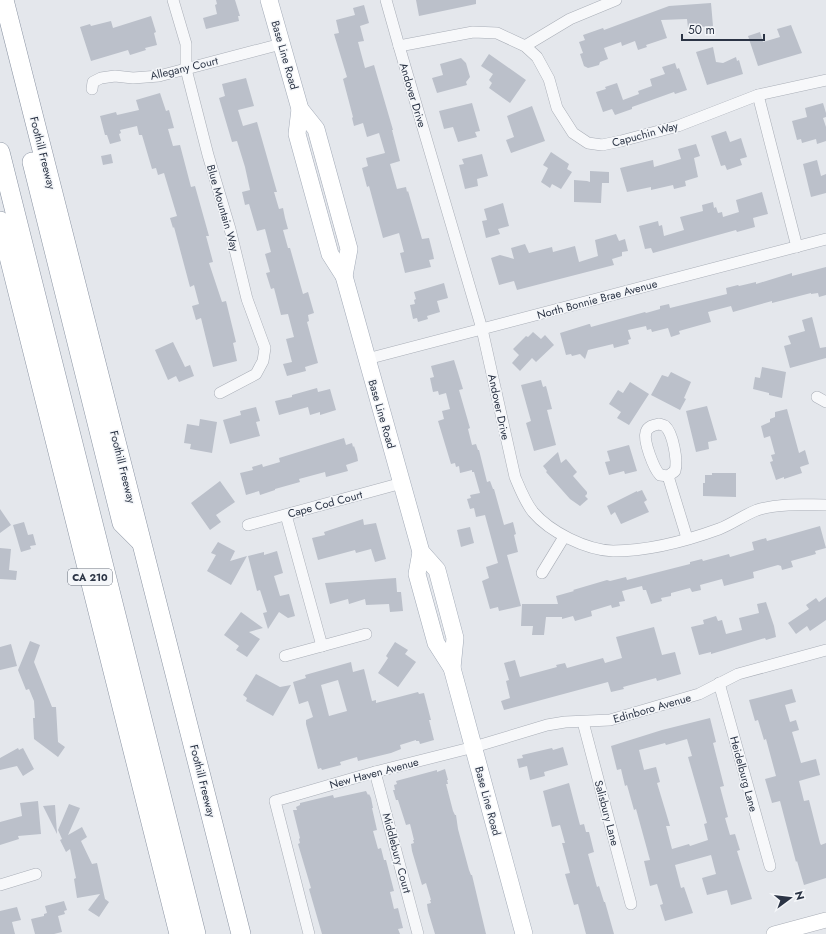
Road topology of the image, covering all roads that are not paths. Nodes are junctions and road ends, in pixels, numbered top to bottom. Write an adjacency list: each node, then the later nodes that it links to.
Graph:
1 (4, 0): 28 (highway, Foothill Freeway)
2 (173, 0): 10 (street, Blue Mountain Way)
3 (269, 0): 7 (main road, Base Line Road)
4 (386, 0): 8 (street, Andover Drive)
5 (616, 0): 9 (street)
6 (0, 37): 28 (highway)
7 (281, 44): 10 (street, Allegany Court); 19 (main road, Base Line Road)
8 (398, 46): 9 (street, Capuchin Way); 18 (street, Andover Drive)
9 (525, 46): 13 (street, Capuchin Way)
10 (186, 69): 12 (street, Allegany Court); 20 (street, Blue Mountain Way)
11 (826, 80): 13 (street, Capuchin Way)
12 (92, 89)
13 (758, 95): 17 (street)
14 (0, 152): 44 (highway)
15 (0, 221): 43 (highway, CA 210)
16 (826, 239): 17 (street, North Bonnie Brae Avenue)
17 (798, 247): 18 (street, North Bonnie Brae Avenue)
18 (482, 329): 19 (street, North Bonnie Brae Avenue); 26 (street, Andover Drive)
19 (367, 359): 22 (main road, Base Line Road)
20 (220, 393)
21 (668, 476): 27 (street)
22 (402, 483): 24 (street, Cape Cod Court); 36 (main road, Base Line Road)
23 (826, 505): 27 (street, Andover Drive)
24 (286, 515): 25 (street, Cape Cod Court); 31 (street)
25 (248, 525)
26 (564, 537): 27 (street, Andover Drive); 29 (street)
27 (687, 538)
28 (142, 544): 45 (highway, Foothill Freeway)
29 (542, 573)
30 (366, 634): 31 (street)
31 (322, 646): 33 (street)
32 (826, 650): 34 (street, Edinboro Avenue)
33 (285, 656)
34 (719, 683): 35 (street, Edinboro Avenue); 38 (street, Heidelburg Lane)
35 (583, 722): 36 (street, Edinboro Avenue); 41 (street, Salisbury Lane)
36 (474, 746): 37 (street, New Haven Avenue); 48 (main road, Base Line Road)
37 (375, 772): 46 (street, New Haven Avenue); 47 (street, Middlebury Court)
38 (770, 866)
39 (36, 874): 40 (street)
40 (0, 885)
41 (631, 904)
42 (826, 920): 49 (main road)
43 (179, 934)
44 (196, 934)
45 (241, 934)
46 (309, 934)
47 (418, 934)
48 (524, 934)
49 (774, 934)

